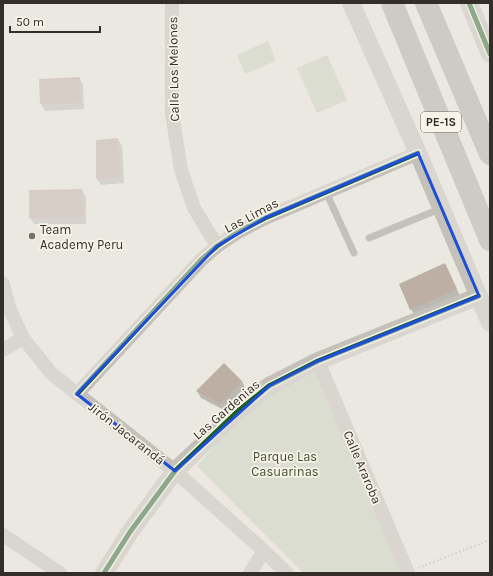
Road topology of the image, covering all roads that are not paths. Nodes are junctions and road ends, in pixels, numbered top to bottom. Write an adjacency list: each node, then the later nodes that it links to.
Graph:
1 (172, 3): 13 (street, Calle Los Melones)
2 (351, 3): 7 (street)
3 (392, 3): 12 (highway, PE-1S)
4 (426, 3): 8 (highway, PE-1S)
5 (469, 3): 6 (street)
6 (490, 54)
7 (418, 153): 9 (street, Las Limas); 10 (street)
8 (490, 154)
9 (326, 192): 13 (street, Las Limas); 14 (lane)
10 (442, 208): 11 (lane); 16 (street)
11 (369, 238)
12 (490, 240)
13 (217, 246): 21 (street, Las Limas)
14 (354, 252)
15 (3, 284): 18 (street, Jirón Jacarandá)
16 (479, 296): 17 (street); 20 (street, Las Gardenias)
17 (490, 322)
18 (23, 338): 19 (street); 21 (street, Jirón Jacarandá)
19 (3, 350)
20 (318, 361): 22 (street, Las Gardenias); 25 (street, Calle Araroba)
21 (77, 394): 22 (street, Jirón Jacarandá)
22 (175, 471): 24 (street, Jirón Jacarandá); 27 (street, Las Gardenias)
23 (3, 535): 26 (street)
24 (264, 551): 28 (street); 29 (street, Jirón Jacarandá)
25 (408, 572)
26 (60, 573)
27 (104, 573)
28 (250, 573)
29 (287, 573)

